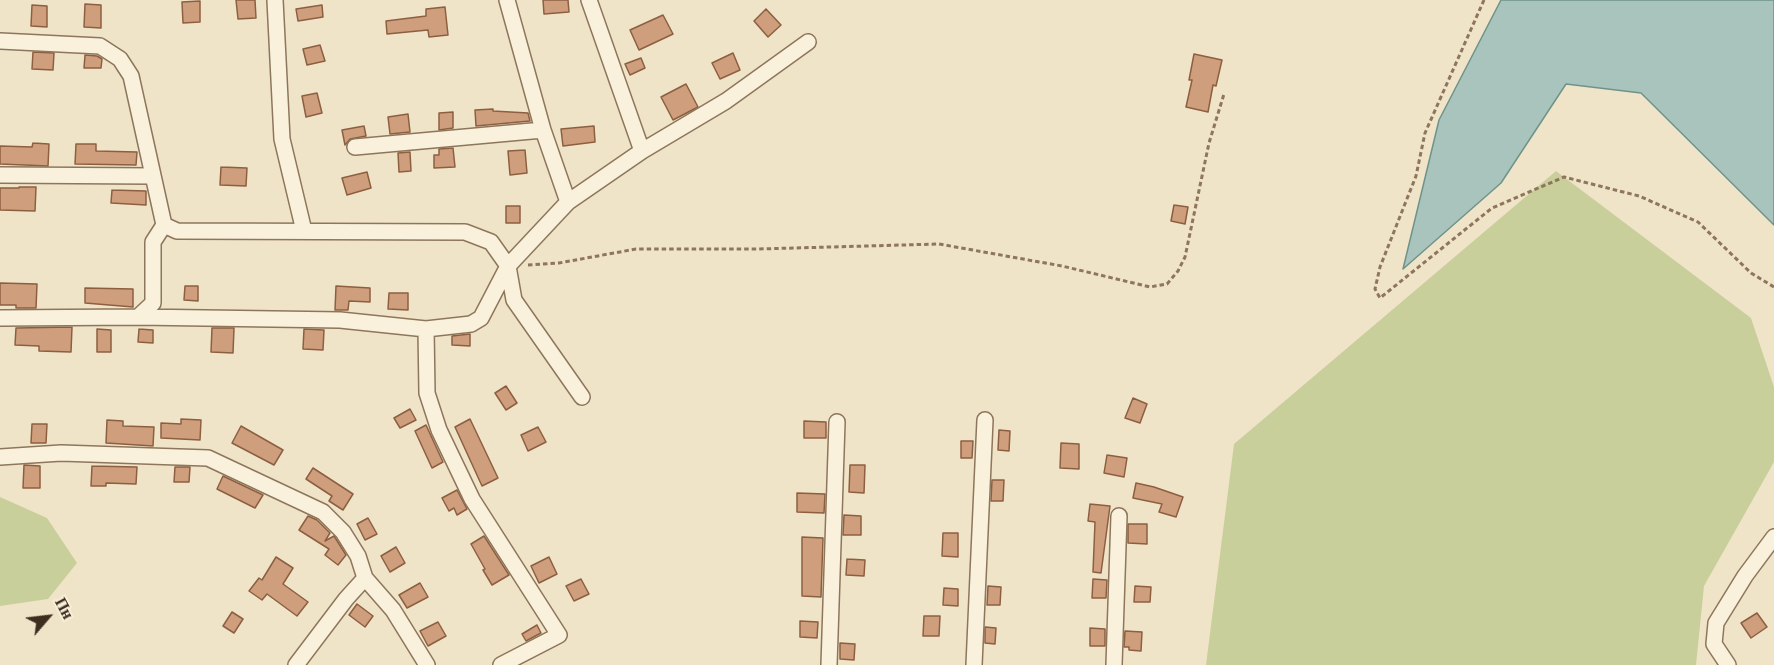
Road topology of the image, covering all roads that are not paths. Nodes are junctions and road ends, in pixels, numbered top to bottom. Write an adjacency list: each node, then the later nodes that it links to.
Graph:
1 (275, 0): 13 (street)
2 (507, 0): 6 (street)
3 (589, 0): 8 (street)
4 (0, 41): 10 (street)
5 (808, 42): 8 (street)
6 (543, 130): 7 (street); 11 (street)
7 (355, 147)
8 (642, 151): 11 (street)
9 (0, 175): 10 (street)
10 (152, 176): 12 (street)
11 (568, 202): 14 (street)
12 (164, 225): 13 (street); 15 (street)
13 (304, 231): 14 (street)
14 (508, 266): 17 (street); 18 (street)
15 (138, 317): 16 (street); 17 (street)
16 (0, 318)
17 (426, 329): 25 (street)
18 (582, 397)
19 (985, 420): 29 (street)
20 (837, 422): 28 (street)
21 (0, 457): 24 (street)
22 (1119, 516): 30 (street)
23 (1774, 537): 31 (street)
24 (365, 578): 26 (street); 27 (street)
25 (511, 663)
26 (296, 665)
27 (427, 665)
28 (829, 665)
29 (974, 665)
30 (1114, 665)
31 (1728, 665)

